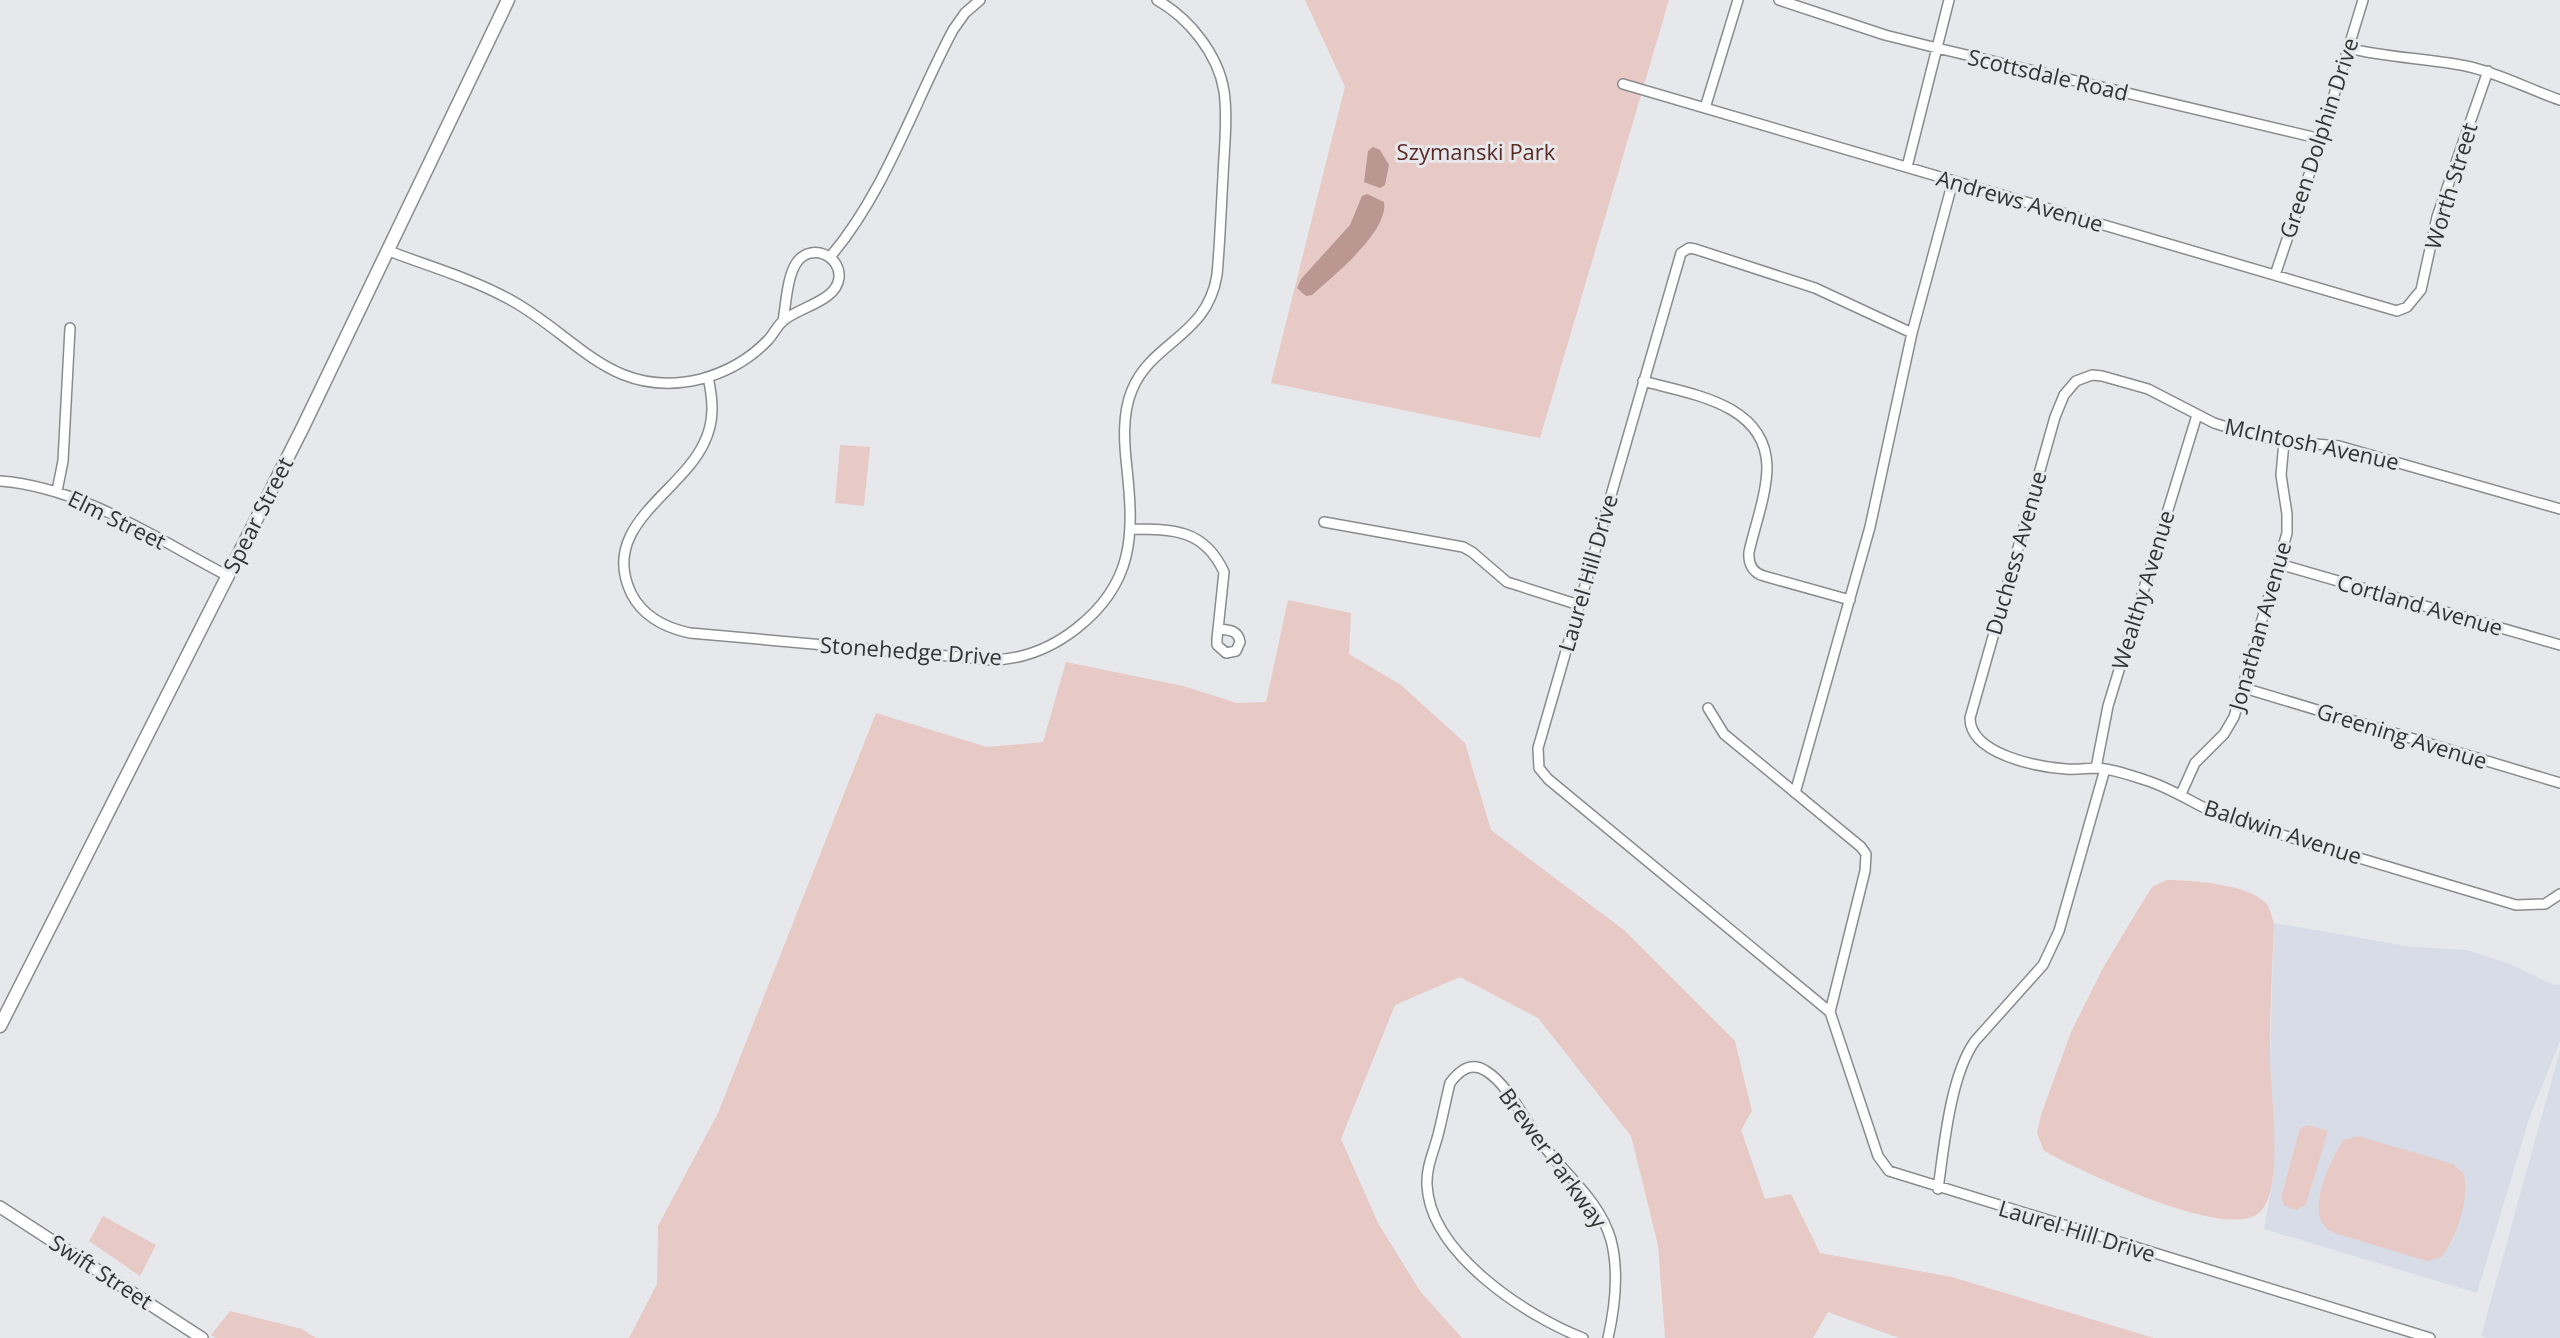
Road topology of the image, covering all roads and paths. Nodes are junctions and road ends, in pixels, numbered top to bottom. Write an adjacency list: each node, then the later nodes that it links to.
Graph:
1 (508, 0): 17 (main road, Spear Street)
2 (980, 0): 18 (street)
3 (1157, 0): 33 (street, Stonehedge Drive)
4 (1738, 0): 13 (street)
5 (1779, 0): 8 (street, Scottsdale Road)
6 (1949, 0): 8 (street)
7 (2362, 0): 9 (street, Green Dolphin Drive)
8 (1937, 48): 14 (street, Scottsdale Road); 15 (street)
9 (2348, 48): 10 (street); 14 (street, Green Dolphin Drive)
10 (2488, 71): 12 (street); 20 (street, Worth Street)
11 (1623, 84): 13 (street, Andrews Avenue)
12 (2560, 100)
13 (1705, 108): 15 (street, Andrews Avenue)
14 (2321, 139): 19 (street, Green Dolphin Drive)
15 (1907, 167): 16 (street, Andrews Avenue)
16 (1953, 181): 19 (street, Andrews Avenue); 23 (street)
17 (389, 251): 24 (street); 35 (main road, Spear Street)
18 (830, 257): 21 (street); 21 (street)
19 (2275, 275): 20 (street, Andrews Avenue)
20 (2414, 300)
21 (783, 321): 24 (street)
22 (70, 328): 30 (street)
23 (1912, 333): 25 (street, Laurel Hill Drive); 36 (street)
24 (708, 377): 33 (street, Stonehedge Drive)
25 (1643, 381): 36 (street); 37 (street, Laurel Hill Drive)
26 (2072, 385): 27 (street, McIntosh Avenue); 42 (street, Duchess Avenue)
27 (2197, 415): 28 (street, McIntosh Avenue); 43 (street, Wealthy Avenue)
28 (2284, 442): 31 (street, McIntosh Avenue); 34 (street, Jonathan Avenue)
29 (0, 481): 30 (street, Elm Street)
30 (57, 491): 35 (street, Elm Street)
31 (2560, 509)
32 (1324, 522): 37 (street)
33 (1131, 529): 38 (street)
34 (2279, 564): 39 (street, Cortland Avenue); 40 (street, Jonathan Avenue)
35 (228, 576): 49 (main road, Spear Street)
36 (1850, 600): 45 (street)
37 (1579, 605): 48 (street, Laurel Hill Drive)
38 (1219, 629)
39 (2560, 645)
40 (2244, 688): 44 (street, Greening Avenue); 46 (street, Jonathan Avenue)
41 (1708, 708): 45 (street)
42 (1970, 724): 43 (street, Baldwin Avenue)
43 (2101, 769): 46 (street, Baldwin Avenue); 50 (street, Wealthy Avenue)
44 (2560, 783)
45 (1795, 793): 48 (street)
46 (2181, 794): 47 (street, Baldwin Avenue)
47 (2560, 894)
48 (1830, 1012): 50 (street, Laurel Hill Drive)
49 (0, 1026)
50 (1938, 1189): 55 (street, Laurel Hill Drive)
51 (0, 1207): 52 (street, Swift Street)
52 (202, 1338)
53 (1583, 1338): 54 (street, Brewer Parkway)
54 (1608, 1338)
55 (2430, 1338)

